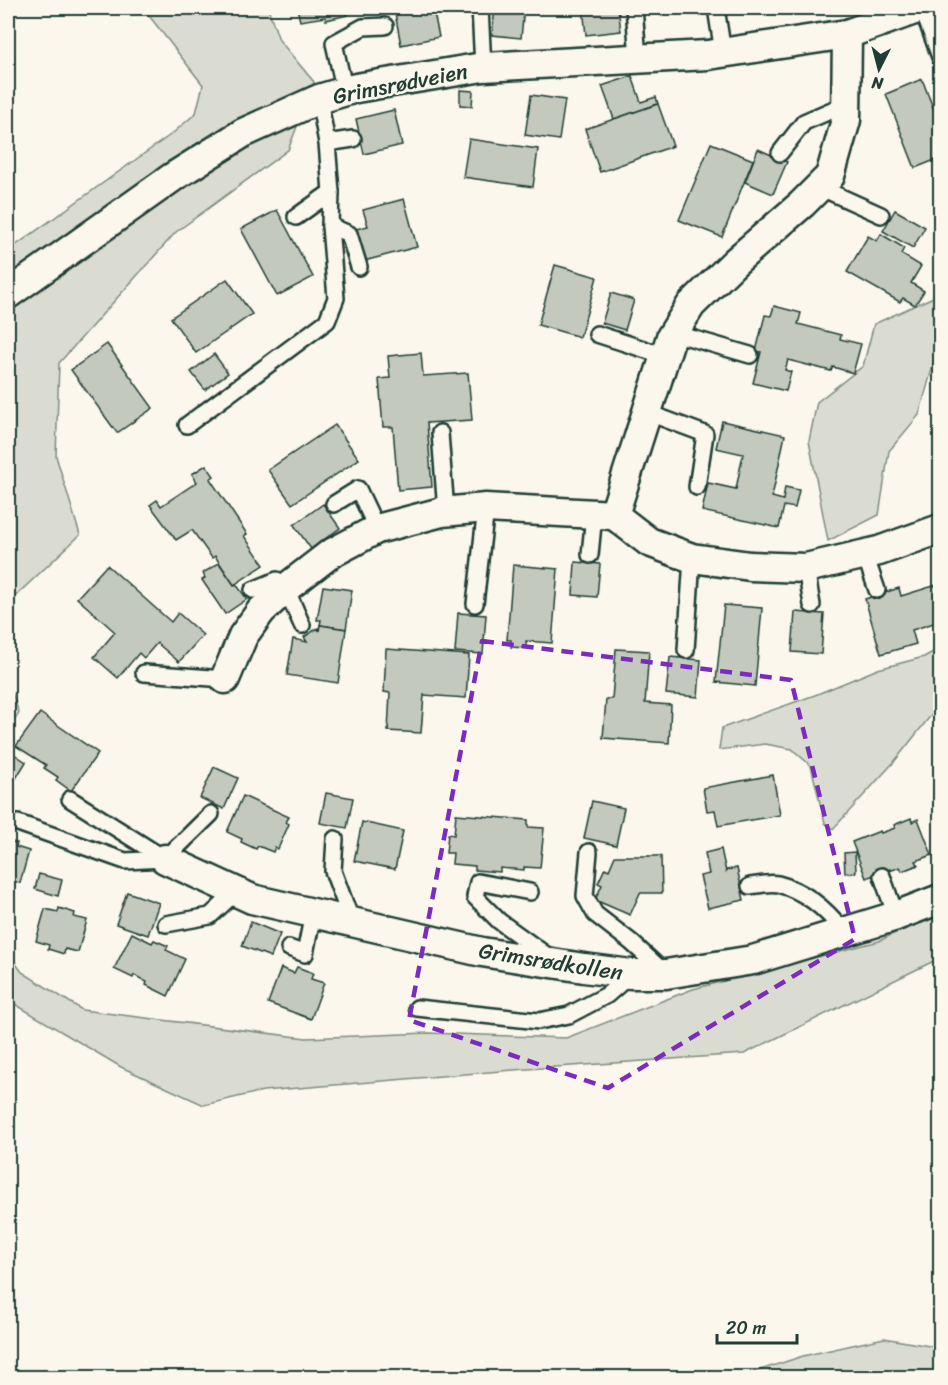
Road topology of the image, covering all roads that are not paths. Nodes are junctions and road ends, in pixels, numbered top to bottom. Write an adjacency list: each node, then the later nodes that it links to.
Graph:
1 (480, 8): 10 (lane)
2 (634, 8): 9 (lane)
3 (716, 8): 7 (lane)
4 (921, 8): 6 (street, Grimsrødveien); 8 (lane)
5 (385, 26): 11 (lane)
6 (847, 34): 7 (street, Grimsrødveien); 12 (street)
7 (723, 52): 9 (street, Grimsrødveien)
8 (940, 57)
9 (638, 58): 10 (street, Grimsrødveien)
10 (483, 67): 11 (street, Grimsrødveien)
11 (332, 95): 14 (lane); 22 (street, Grimsrødveien)
12 (846, 104): 15 (lane); 16 (street)
13 (353, 139): 14 (lane)
14 (327, 143): 17 (lane)
15 (780, 153)
16 (819, 187): 18 (lane); 24 (street)
17 (331, 192): 19 (lane); 20 (lane)
18 (881, 215)
19 (296, 217)
20 (330, 226): 21 (lane); 27 (lane)
21 (359, 267)
22 (8, 294)
23 (597, 334): 24 (lane)
24 (670, 344): 25 (lane); 26 (street)
25 (750, 355)
26 (646, 412): 29 (lane); 33 (street)
27 (187, 425)
28 (440, 433): 32 (lane)
29 (697, 488)
30 (334, 504): 34 (lane)
31 (486, 508): 32 (street); 33 (street); 43 (lane)
32 (446, 512): 34 (street)
33 (604, 515): 36 (lane); 38 (street)
34 (377, 529): 40 (street)
35 (940, 529): 37 (street)
36 (590, 555)
37 (865, 555): 39 (street); 42 (lane)
38 (692, 558): 39 (street); 46 (lane)
39 (806, 568): 44 (lane)
40 (286, 588): 41 (lane); 45 (lane); 48 (street)
41 (253, 590)
42 (877, 590)
43 (475, 604)
44 (812, 605)
45 (302, 625)
46 (686, 650)
47 (144, 673): 48 (lane)
48 (225, 679)
49 (70, 799): 54 (lane)
50 (211, 814): 54 (lane)
51 (18, 824): 54 (lane)
52 (335, 838): 62 (lane)
53 (590, 852): 68 (lane)
54 (165, 859): 58 (street, Grimsrødkollen)
55 (882, 876): 61 (lane)
56 (750, 886): 64 (lane)
57 (530, 891): 66 (lane)
58 (236, 892): 60 (street, Grimsrødkollen); 63 (lane)
59 (940, 899): 61 (street, Grimsrødkollen)
60 (313, 913): 62 (street, Grimsrødkollen); 65 (lane)
61 (896, 916): 64 (street, Grimsrødkollen)
62 (352, 922): 66 (street, Grimsrødkollen)
63 (166, 924)
64 (844, 932): 68 (street, Grimsrødkollen)
65 (289, 948)
66 (558, 964): 67 (street, Grimsrødkollen)
67 (632, 974): 68 (street, Grimsrødkollen); 69 (lane)
68 (666, 974)
69 (417, 1008)

